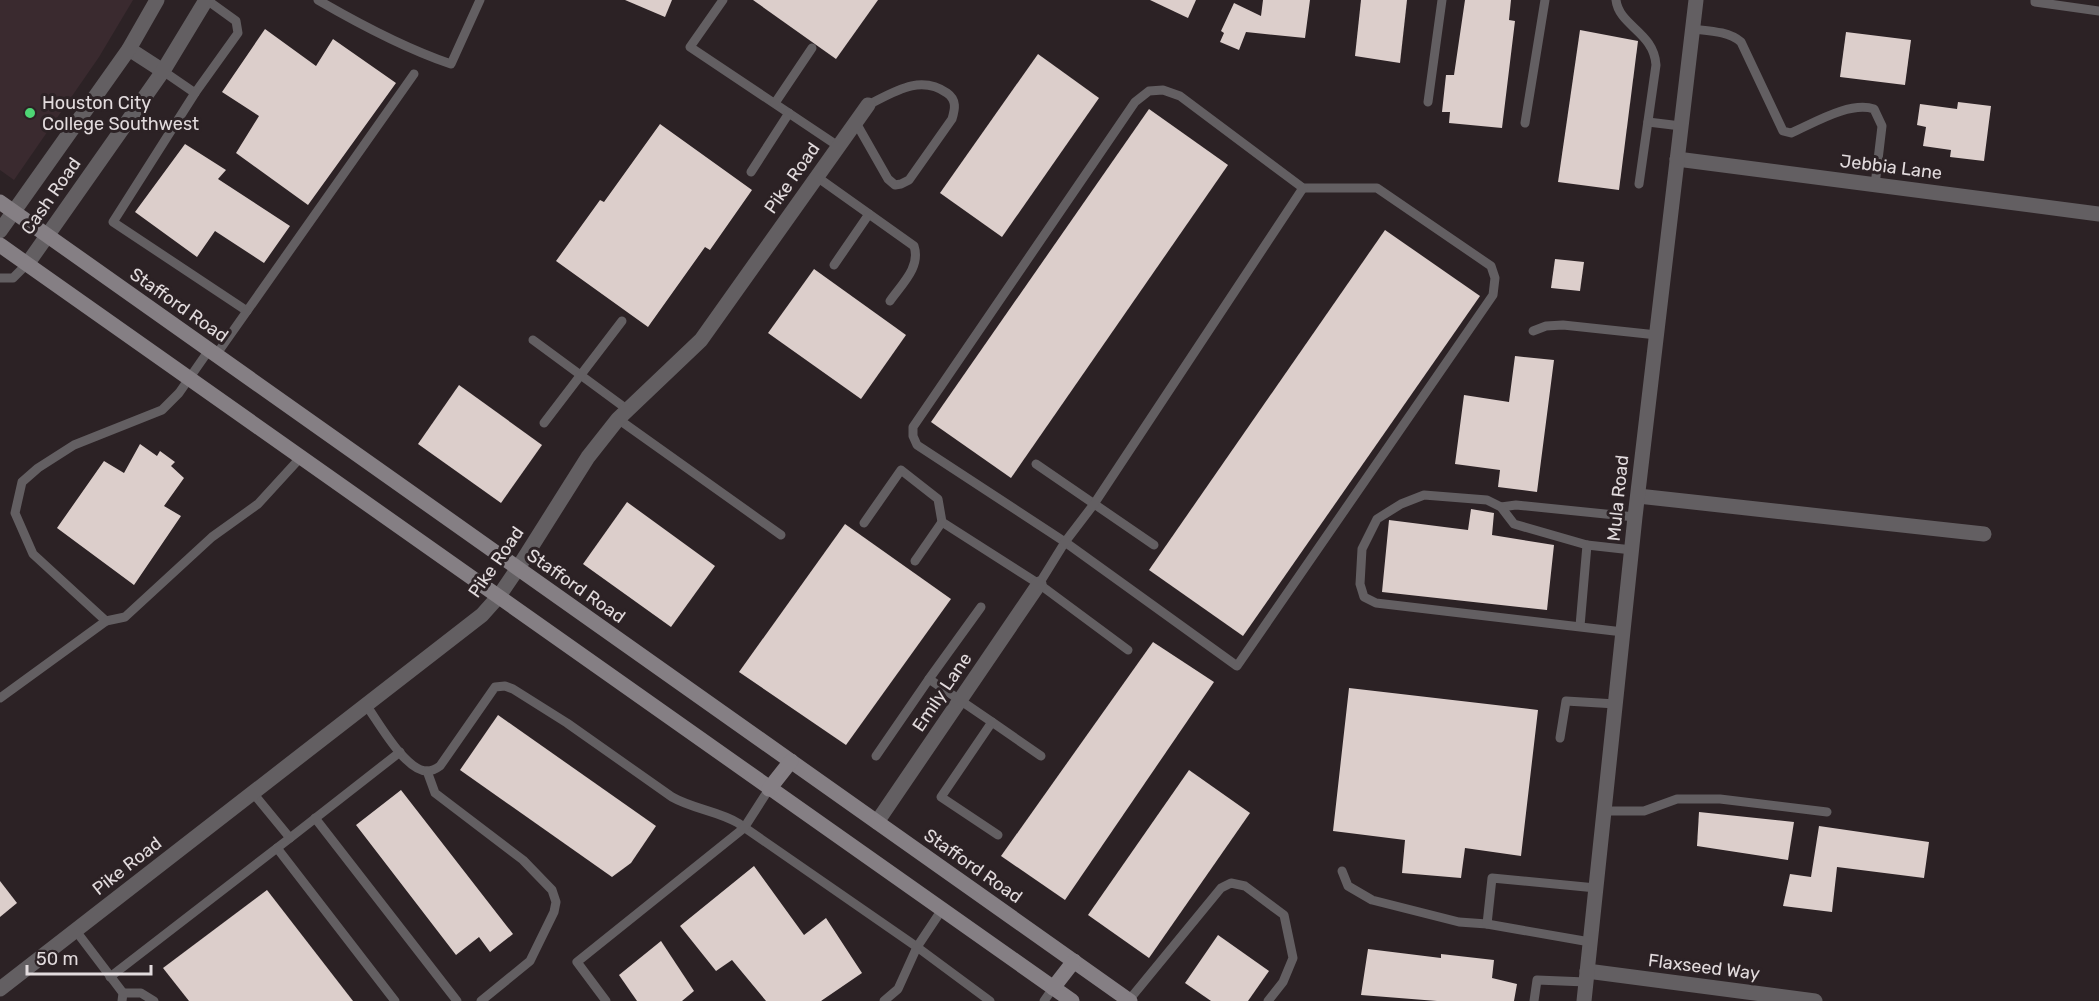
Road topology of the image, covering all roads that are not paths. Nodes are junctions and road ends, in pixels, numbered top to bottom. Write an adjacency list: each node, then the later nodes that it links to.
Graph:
1 (157, 0): 14 (street, Cash Road)
2 (207, 0): 15 (street, Cash Road); 17 (lane)
3 (318, 0): 4 (lane)
4 (480, 0)
5 (723, 0): 19 (lane)
6 (1442, 0): 18 (lane)
7 (1545, 0): 24 (lane)
8 (1616, 0): 23 (lane)
9 (1696, 0): 12 (street, Mula Road)
10 (2035, 0): 11 (lane)
11 (2099, 12)
12 (1692, 29): 25 (street, Mula Road); 31 (lane)
13 (812, 48): 19 (lane)
14 (129, 49): 15 (street); 34 (street, Cash Road)
15 (163, 71): 17 (lane); 38 (street, Cash Road)
16 (414, 74): 44 (lane)
17 (195, 93): 44 (lane)
18 (1428, 102)
19 (775, 103): 21 (lane)
20 (868, 105): 22 (street, Pike Road); 22 (lane)
21 (789, 113): 26 (lane); 28 (lane)
22 (855, 121): 26 (street, Pike Road)
23 (1648, 122): 25 (lane); 30 (lane)
24 (1525, 123)
25 (1681, 126): 27 (street, Mula Road)
26 (838, 146): 29 (street, Pike Road)
27 (1677, 159): 31 (street, Jebbia Lane); 47 (street, Mula Road)
28 (751, 172)
29 (817, 177): 35 (lane); 52 (street, Pike Road)
30 (1639, 184)
31 (1875, 185): 36 (street, Jebbia Lane)
32 (1304, 188): 57 (lane); 64 (lane); 64 (lane)
33 (0, 202): 34 (main road, Stafford Road)
34 (14, 212): 37 (street, Cash Road); 38 (main road, Stafford Road)
35 (869, 214): 41 (lane); 43 (lane)
36 (2099, 214)
37 (0, 231)
38 (47, 235): 40 (street, Cash Road); 49 (main road, Stafford Road)
39 (0, 244): 40 (main road)
40 (28, 263): 42 (lane); 51 (main road)
41 (834, 266)
42 (0, 278)
43 (890, 301)
44 (247, 311): 49 (lane)
45 (622, 321): 50 (lane)
46 (1533, 331): 47 (lane)
47 (1657, 335): 56 (street, Mula Road)
48 (532, 340): 50 (lane)
49 (212, 352): 51 (lane); 69 (main road, Stafford Road)
50 (582, 376): 52 (lane); 53 (lane)
51 (190, 378): 54 (main road); 73 (lane)
52 (623, 415): 63 (lane); 69 (street, Pike Road)
53 (544, 423)
54 (302, 457): 71 (main road); 73 (lane)
55 (1036, 464): 57 (lane)
56 (1638, 496): 59 (street, Mula Road); 62 (street)
57 (1094, 504): 64 (lane); 65 (lane)
58 (1501, 507): 59 (lane); 66 (lane); 74 (lane)
59 (1635, 517): 67 (street, Mula Road)
60 (942, 522): 61 (lane); 68 (lane); 70 (lane)
61 (864, 523)
62 (1984, 534)
63 (782, 535)
64 (1065, 543): 70 (lane)
65 (1154, 545)
66 (1587, 545): 67 (lane); 74 (lane)
67 (1632, 550): 75 (street, Mula Road)
68 (915, 561)
69 (518, 568): 71 (street, Pike Road); 87 (main road, Stafford Road)
70 (1039, 584): 76 (lane); 79 (street, Emily Lane)
71 (498, 596): 81 (street, Pike Road); 89 (main road)
72 (981, 607): 77 (lane)
73 (106, 621): 78 (lane)
74 (1580, 626): 75 (lane)
75 (1623, 632): 80 (street, Mula Road)
76 (1128, 650)
77 (929, 679): 79 (lane); 85 (lane)
78 (0, 698)
79 (961, 700): 82 (lane); 94 (street, Emily Lane)
80 (1616, 704): 83 (lane); 91 (street, Mula Road)
81 (366, 705): 84 (lane); 90 (street, Pike Road)
82 (992, 722): 86 (lane); 96 (lane)
83 (1560, 738)
84 (400, 752): 88 (lane); 93 (lane)
85 (876, 756)
86 (1041, 756)
87 (791, 761): 89 (main road); 94 (main road, Stafford Road)
88 (427, 771): 95 (lane); 116 (lane)
89 (769, 789): 95 (lane); 101 (main road)
90 (253, 793): 97 (lane); 103 (street, Pike Road)
91 (1604, 811): 92 (lane); 100 (street, Mula Road)
92 (1827, 812)
93 (315, 818): 97 (lane); 115 (lane)
94 (877, 822): 106 (main road, Stafford Road)
95 (744, 828): 105 (lane); 117 (lane)
96 (998, 835)
97 (290, 838): 98 (lane)
98 (277, 848): 108 (lane); 114 (lane)
99 (1342, 871): 102 (lane)
100 (1596, 888): 102 (lane); 104 (street, Mula Road)
101 (943, 908): 105 (lane); 109 (main road)
102 (1487, 924): 104 (lane)
103 (76, 931): 108 (lane); 110 (street, Pike Road)
104 (1590, 942): 107 (street, Mula Road)
105 (917, 947): 118 (lane); 119 (lane)
106 (1074, 962): 109 (main road); 112 (main road, Stafford Road)
107 (1587, 976): 123 (lane); 124 (street, Mula Road); 125 (street, Flaxseed Way)
108 (110, 977): 111 (lane)
109 (1053, 988): 120 (lane); 121 (main road)
110 (0, 989)
111 (122, 997): 113 (lane)
112 (1130, 1000): 122 (lane)
113 (154, 1001)
114 (395, 1001)
115 (457, 1001)
116 (481, 1001)
117 (606, 1001)
118 (884, 1001)
119 (990, 1001)
120 (1044, 1001)
121 (1072, 1001)
122 (1268, 1001)
123 (1534, 1001)
124 (1584, 1001)
125 (1815, 1001)

